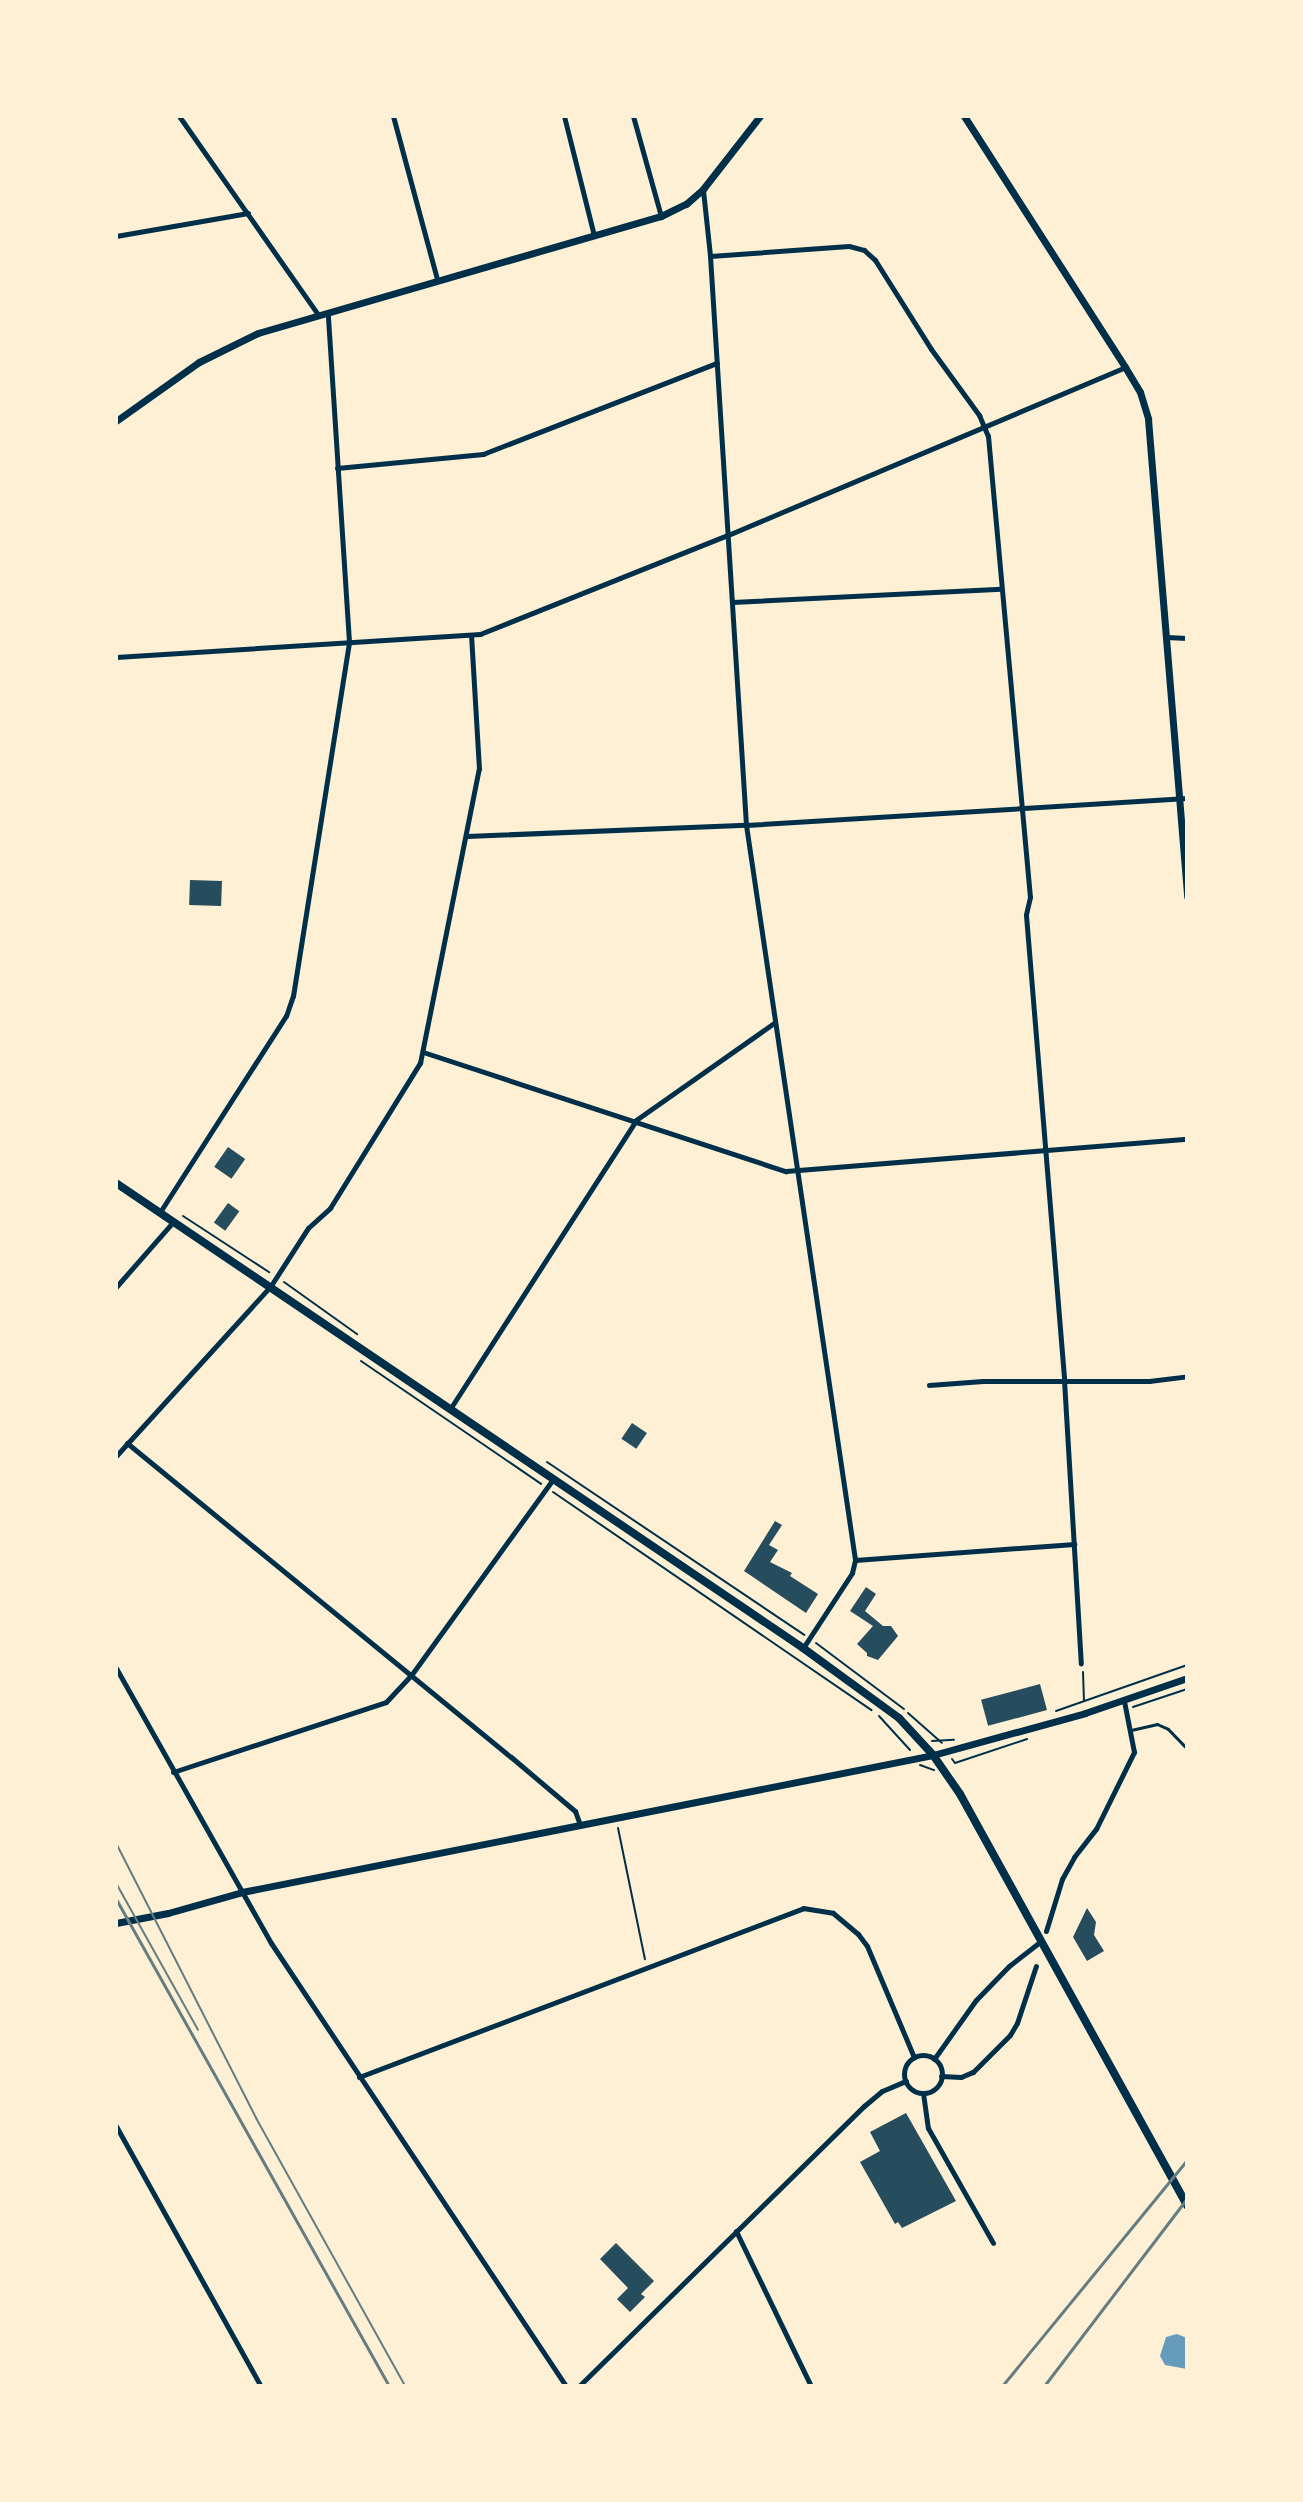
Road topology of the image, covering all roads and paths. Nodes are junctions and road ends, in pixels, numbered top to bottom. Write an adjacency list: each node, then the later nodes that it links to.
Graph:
1 (179, 116): 8 (street)
2 (393, 116): 13 (street)
3 (564, 116): 10 (street)
4 (633, 116): 9 (street)
5 (760, 116): 7 (main road)
6 (964, 116): 17 (main road)
7 (703, 189): 9 (main road); 12 (street)
8 (248, 213): 11 (street); 15 (street)
9 (661, 216): 10 (main road)
10 (594, 235): 13 (main road)
11 (116, 236)
12 (710, 256): 16 (street); 19 (street)
13 (437, 279): 14 (main road)
14 (327, 310): 15 (main road); 20 (street)
15 (317, 313): 18 (main road)
16 (717, 363): 20 (street); 21 (street)
17 (1125, 367): 19 (street); 25 (main road)
18 (116, 421)
19 (985, 425): 21 (street); 22 (street)
20 (337, 468): 27 (street)
21 (728, 535): 23 (street); 24 (street)
22 (1001, 589): 23 (street); 30 (street)
23 (732, 602): 31 (street)
24 (471, 636): 27 (street); 32 (street)
25 (1166, 637): 26 (street); 29 (main road)
26 (1187, 638)
27 (349, 642): 28 (street); 41 (street)
28 (116, 657)
29 (1183, 798): 30 (street); 33 (main road)
30 (1022, 806): 31 (street); 38 (street)
31 (746, 825): 32 (street); 34 (street)
32 (467, 836): 35 (street)
33 (1187, 896)
34 (774, 1023): 36 (street); 39 (street)
35 (423, 1052): 36 (street); 43 (street)
36 (636, 1120): 39 (street); 50 (street)
37 (1187, 1139): 38 (street)
38 (1046, 1152): 39 (street); 48 (street)
39 (796, 1172): 57 (street)
40 (116, 1183): 41 (main road)
41 (162, 1208): 42 (main road); 43 (path)
42 (173, 1221): 44 (street); 45 (main road)
43 (277, 1278): 45 (street); 46 (path)
44 (116, 1287)
45 (270, 1287): 50 (main road); 51 (street)
46 (366, 1340)
47 (1187, 1376): 48 (street)
48 (1064, 1380): 49 (street); 56 (street)
49 (929, 1385)
50 (450, 1410): 53 (main road)
51 (127, 1443): 52 (street); 62 (street)
52 (116, 1456)
53 (554, 1479): 55 (street); 58 (main road)
54 (541, 1484): 55 (path)
55 (547, 1488): 62 (street); 70 (path)
56 (1074, 1544): 57 (street); 59 (street)
57 (855, 1560): 58 (street)
58 (803, 1648): 72 (main road)
59 (1081, 1663): 65 (path)
60 (1187, 1665): 65 (path)
61 (116, 1668): 75 (street)
62 (412, 1674): 75 (street); 76 (street)
63 (1187, 1678): 64 (main road)
64 (1124, 1701): 67 (street); 72 (main road)
65 (1084, 1702): 66 (path)
66 (1046, 1714)
67 (1131, 1730): 71 (lane); 80 (street)
68 (940, 1740): 69 (path)
69 (956, 1740)
70 (906, 1745)
71 (1187, 1749)
72 (933, 1755): 76 (main road); 81 (main road)
73 (923, 1769): 74 (path)
74 (931, 1771)
75 (173, 1772): 78 (street)
76 (580, 1825): 78 (main road)
77 (618, 1827): 82 (path)
78 (242, 1892): 79 (main road); 87 (street)
79 (116, 1923)
80 (1046, 1931)
81 (1037, 1941): 85 (street); 91 (main road)
82 (647, 1965): 84 (street); 87 (street)
83 (1036, 1966): 86 (street)
84 (914, 2057): 85 (street); 88 (street)
85 (934, 2059): 86 (street)
86 (941, 2076): 89 (street)
87 (359, 2077): 95 (street)
88 (906, 2081): 89 (street); 92 (street)
89 (923, 2093): 93 (street)
90 (116, 2126): 94 (street)
91 (1187, 2205)
92 (736, 2231): 96 (street); 97 (street)
93 (993, 2243)
94 (261, 2386)
95 (566, 2386)
96 (579, 2386)
97 (811, 2386)

